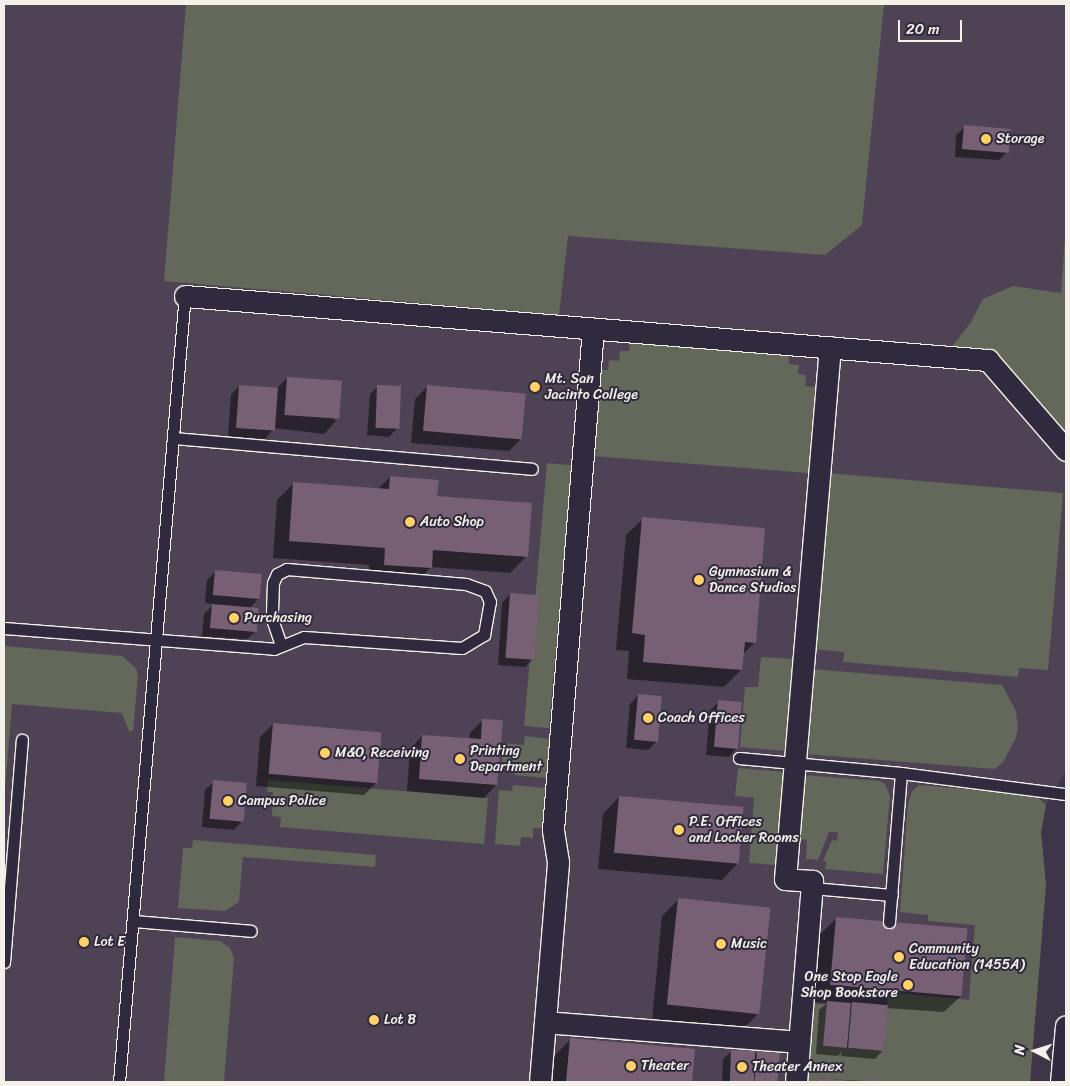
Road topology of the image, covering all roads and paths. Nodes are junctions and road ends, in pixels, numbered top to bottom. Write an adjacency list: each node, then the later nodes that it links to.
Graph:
1 (185, 291): 2 (street); 4 (lane)
2 (593, 329): 3 (street); 21 (street)
3 (830, 347): 5 (street); 12 (street)
4 (172, 438): 6 (lane); 8 (lane)
5 (1066, 450)
6 (532, 468)
7 (4, 628): 8 (lane)
8 (156, 640): 9 (lane); 17 (lane)
9 (280, 645): 9 (lane)
10 (22, 740): 20 (lane)
11 (739, 758): 12 (lane)
12 (794, 763): 13 (lane); 15 (street)
13 (901, 773): 14 (lane); 16 (lane)
14 (1066, 794)
15 (812, 888): 16 (lane); 24 (street)
16 (892, 895): 18 (lane)
17 (133, 921): 19 (lane); 25 (lane)
18 (890, 922)
19 (251, 931)
20 (4, 962)
21 (545, 1022): 24 (street); 26 (street)
22 (1066, 1026): 23 (street)
23 (1066, 1030): 28 (street)
24 (800, 1042): 27 (street)
25 (119, 1082)
26 (540, 1082)
27 (796, 1082)
28 (1061, 1082)

